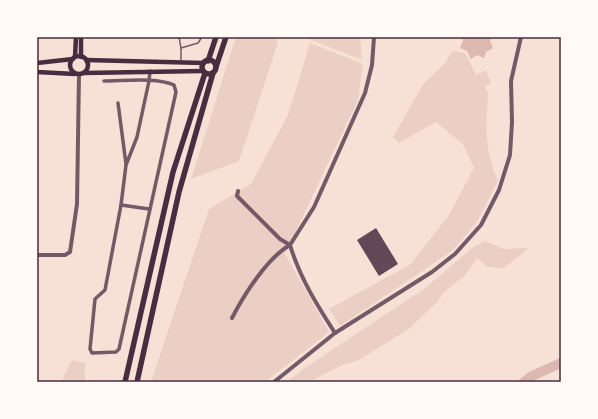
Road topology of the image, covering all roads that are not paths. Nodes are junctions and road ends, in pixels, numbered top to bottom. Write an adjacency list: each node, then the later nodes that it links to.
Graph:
1 (76, 37): 11 (main road)
2 (81, 37): 10 (main road)
3 (179, 37): 9 (lane)
4 (202, 37): 9 (lane)
5 (216, 37): 14 (main road)
6 (226, 37): 16 (main road)
7 (374, 37): 30 (street)
8 (521, 37): 33 (street)
9 (181, 48): 13 (lane)
10 (81, 57): 11 (main road); 12 (main road)
11 (74, 58): 15 (main road); 22 (main road)
12 (86, 60): 13 (main road); 20 (main road)
13 (181, 62): 14 (main road)
14 (206, 62): 16 (main road); 19 (main road)
15 (37, 63)
16 (216, 67): 21 (main road)
17 (150, 71): 19 (main road); 20 (main road); 24 (street)
18 (37, 72): 22 (main road)
19 (204, 72): 21 (main road); 34 (main road)
20 (84, 73): 22 (main road)
21 (213, 73): 35 (main road)
22 (77, 74): 31 (street)
23 (104, 81): 24 (street)
24 (149, 81): 26 (street); 29 (street)
25 (118, 103): 26 (street)
26 (126, 165): 28 (street)
27 (238, 191): 30 (street)
28 (121, 205): 29 (street); 29 (street)
29 (149, 209)
30 (290, 245): 32 (street); 33 (street)
31 (37, 254)
32 (232, 318)
33 (335, 334): 36 (street)
34 (125, 382)
35 (137, 382)
36 (274, 382)

